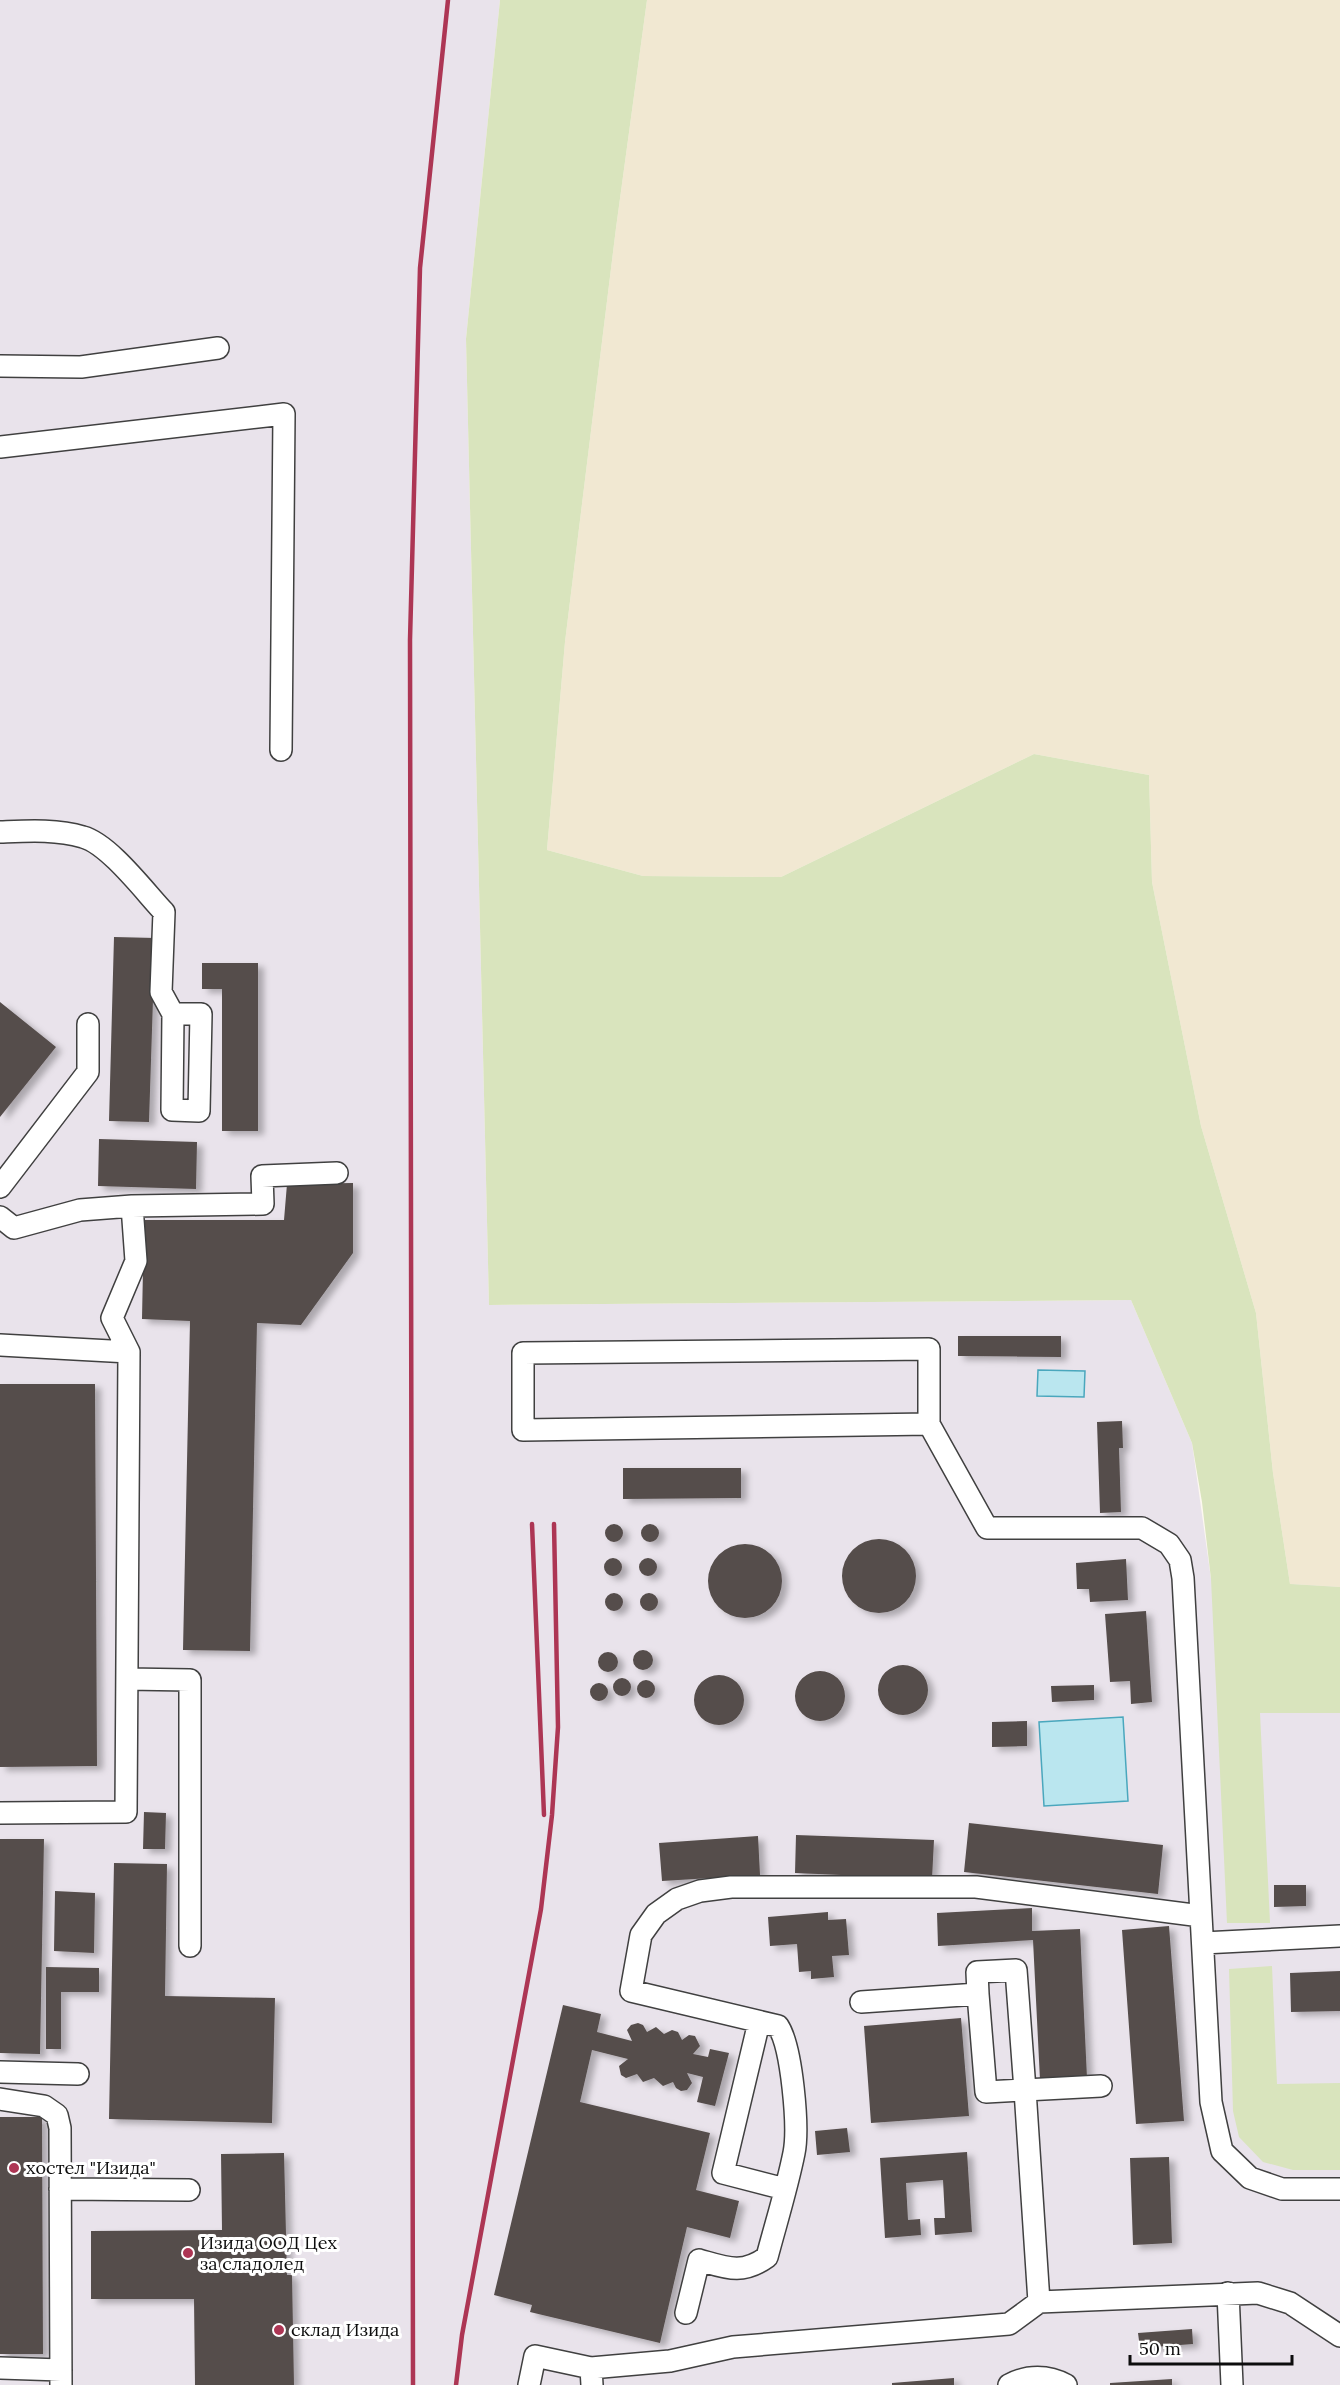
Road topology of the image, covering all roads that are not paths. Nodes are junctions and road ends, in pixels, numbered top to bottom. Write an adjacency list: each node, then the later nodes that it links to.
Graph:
1 (219, 348): 2 (lane)
2 (0, 366)
3 (0, 447): 4 (lane)
4 (281, 750)
5 (0, 832): 6 (lane)
6 (173, 1014)
7 (88, 1023): 9 (lane)
8 (337, 1173): 10 (lane)
9 (0, 1187)
10 (132, 1206): 11 (lane); 13 (lane)
11 (0, 1217)
12 (0, 1345): 13 (lane)
13 (129, 1352): 15 (lane)
14 (929, 1425): 14 (lane); 17 (lane)
15 (127, 1680): 16 (lane); 20 (lane)
16 (0, 1813)
17 (1201, 1916): 19 (lane); 23 (lane)
18 (1340, 1936): 19 (lane)
19 (1203, 1943): 31 (lane)
20 (190, 1946)
21 (978, 1994): 22 (lane); 27 (lane); 27 (lane)
22 (861, 2002)
23 (759, 2022): 30 (lane); 30 (lane)
24 (0, 2072): 25 (lane)
25 (78, 2074)
26 (1101, 2086): 27 (lane)
27 (1025, 2090): 34 (lane)
28 (0, 2099): 29 (lane)
29 (60, 2189): 32 (lane); 38 (lane)
30 (785, 2189): 35 (lane)
31 (1340, 2189)
32 (189, 2190)
33 (1228, 2294): 34 (lane); 36 (lane); 43 (lane)
34 (1039, 2302): 39 (lane)
35 (686, 2313)
36 (1340, 2336)
37 (0, 2368): 38 (lane)
38 (61, 2377)
39 (591, 2377): 40 (lane)
40 (529, 2385)
41 (1009, 2385): 42 (lane)
42 (1066, 2385)
43 (1232, 2385)

